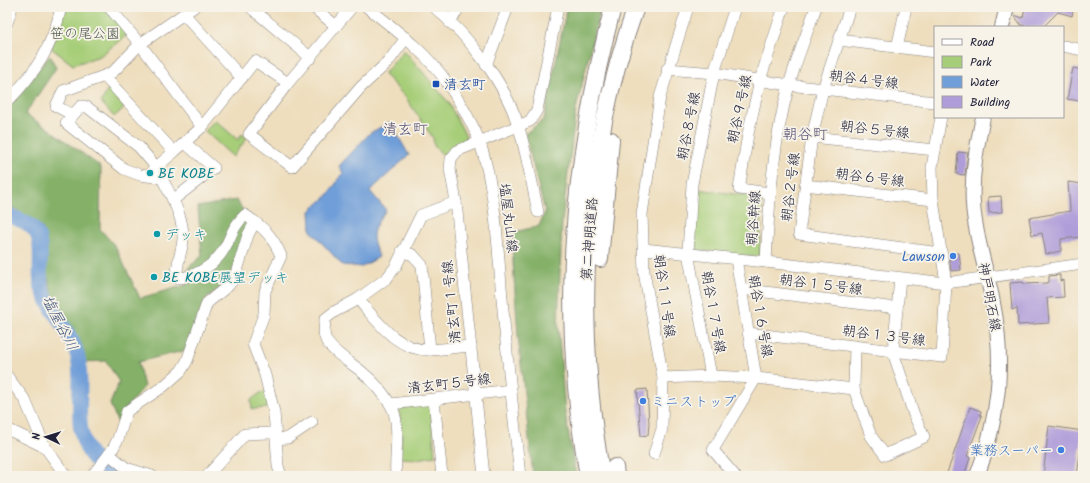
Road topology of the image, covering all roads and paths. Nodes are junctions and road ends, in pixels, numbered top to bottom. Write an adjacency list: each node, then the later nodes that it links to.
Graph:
1 (12, 7): 24 (street)
2 (61, 7): 45 (street)
3 (194, 7): 23 (street)
4 (250, 7): 35 (street)
5 (312, 7): 26 (street)
6 (352, 7): 26 (street)
7 (367, 7): 28 (street, 塩屋丸山線)
8 (434, 7): 25 (street)
9 (459, 7): 25 (street)
10 (508, 7): 36 (street)
11 (558, 7): 51 (street, 清玄町１号線)
12 (613, 7): 58 (highway, 第二神明道路)
13 (625, 7): 58 (highway, 第二神明道路)
14 (637, 7): 70 (highway); 100 (highway, 第二神明道路)
15 (688, 7): 37 (street, 朝谷１１号線)
16 (735, 7): 38 (street, 朝谷８号線)
17 (784, 7): 41 (street, 朝谷９号線)
18 (816, 7): 43 (street, 朝谷幹線)
19 (850, 7): 29 (street, 朝谷２号線)
20 (906, 7): 32 (street)
21 (1007, 7): 27 (main road)
22 (112, 8): 30 (street)
23 (184, 14): 30 (street); 40 (street)
24 (7, 23)
25 (450, 23): 36 (street)
26 (336, 26): 35 (street)
27 (1002, 26)
28 (406, 38): 42 (street); 53 (street, 塩屋丸山線)
29 (839, 40): 32 (street); 44 (street, 朝谷２号線)
30 (140, 44): 39 (street); 50 (street)
31 (1064, 46): 33 (street)
32 (897, 48): 34 (street)
33 (1083, 50)
34 (934, 52)
35 (311, 58): 42 (street)
36 (486, 65): 51 (street)
37 (667, 69): 38 (street, 朝谷４号線); 66 (street, 朝谷１１号線)
38 (714, 73): 41 (street, 朝谷４号線); 68 (street, 朝谷８号線)
39 (104, 76): 47 (street); 56 (street)
40 (242, 78): 42 (street); 50 (street)
41 (760, 80): 43 (street, 朝谷４号線); 60 (street, 朝谷９号線)
42 (288, 83)
43 (789, 85): 44 (street, 朝谷４号線); 60 (street, 朝谷幹線)
44 (823, 89): 46 (street, 朝谷４号線); 52 (street, 朝谷２号線)
45 (7, 102)
46 (934, 102)
47 (67, 112)
48 (941, 118): 55 (street)
49 (983, 118): 74 (main road, 神戸明石線)
50 (202, 127): 54 (street)
51 (518, 127): 53 (street, 清玄町１号線); 64 (street)
52 (812, 137): 55 (street, 朝谷５号線); 59 (street, 朝谷２号線)
53 (479, 142): 63 (street, 清玄町１号線); 89 (street, 塩屋丸山線)
54 (185, 143): 56 (street); 61 (street)
55 (936, 150): 62 (street)
56 (174, 152): 57 (street)
57 (156, 172): 57 (street); 61 (street)
58 (579, 181): 110 (highway, 第二神明道路)
59 (804, 184): 62 (street, 朝谷６号線); 69 (street, 朝谷２号線)
60 (770, 194): 72 (street, 朝谷幹線)
61 (172, 200): 65 (street)
62 (933, 200): 69 (street)
63 (456, 202): 67 (street); 81 (street, 清玄町１号線)
64 (538, 212)
65 (255, 222): 96 (street); 99 (street)
66 (644, 249): 68 (street); 87 (street, 朝谷１１号線)
67 (402, 251): 78 (street); 83 (street)
68 (688, 253): 71 (street); 86 (street, 朝谷１７号線)
69 (940, 253): 76 (street)
70 (600, 259)
71 (736, 259): 72 (street); 77 (street, 朝谷１６号線)
72 (766, 262): 75 (street, 朝谷幹線)
73 (1083, 264): 74 (street, 朝谷幹線)
74 (987, 276): 76 (street, 朝谷幹線); 112 (main road, 神戸明石線)
75 (900, 278): 76 (street, 朝谷幹線); 79 (street)
76 (946, 283): 84 (street, 朝谷１３号線)
77 (741, 289): 79 (street, 朝谷１５号線); 80 (street, 朝谷１６号線)
78 (358, 300): 83 (street); 93 (street)
79 (897, 308): 84 (street)
80 (748, 333): 82 (street, 朝谷１３号線); 88 (street, 朝谷１６号線)
81 (471, 346): 83 (street); 91 (street, 清玄町１号線)
82 (856, 346): 84 (street, 朝谷１３号線); 90 (street)
83 (430, 350)
84 (893, 352): 90 (street)
85 (7, 376): 97 (street)
86 (711, 376): 87 (street); 88 (street)
87 (663, 378): 98 (street, 朝谷１１号線)
88 (756, 378): 90 (street); 111 (street)
89 (511, 390): 91 (street, 清玄町５号線); 109 (street, 塩屋丸山線)
90 (854, 390)
91 (475, 395): 92 (street, 清玄町５号線); 108 (street, 清玄町１号線)
92 (434, 400): 93 (street, 清玄町５号線); 107 (street)
93 (391, 404): 106 (street)
94 (312, 422): 96 (street)
95 (7, 429): 97 (street)
96 (273, 436): 104 (street); 105 (street)
97 (45, 447): 102 (street)
98 (654, 454)
99 (107, 457): 101 (street); 103 (street)
100 (611, 473)
101 (94, 474)
102 (66, 476)
103 (152, 476)
104 (207, 476)
105 (281, 476)
106 (396, 476)
107 (442, 476)
108 (484, 476)
109 (520, 476)
110 (588, 476)
111 (735, 476)
112 (977, 476)

